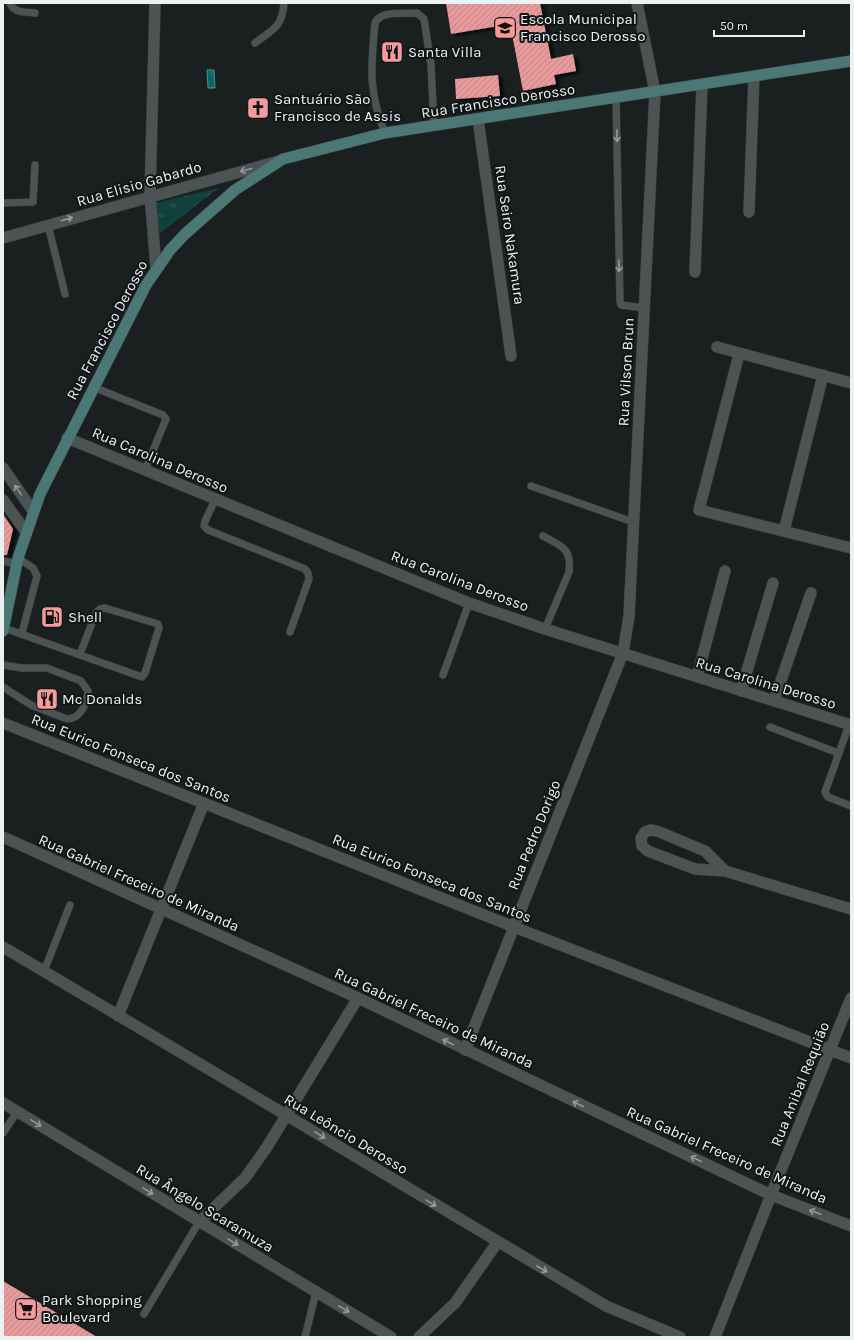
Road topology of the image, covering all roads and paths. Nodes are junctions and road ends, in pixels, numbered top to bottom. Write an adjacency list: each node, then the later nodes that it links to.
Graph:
1 (10, 3): 5 (lane)
2 (155, 3): 17 (street)
3 (284, 3): 6 (lane)
4 (637, 3): 10 (street, Rua Vilson Brun)
5 (35, 13)
6 (255, 43)
7 (851, 61): 8 (main road, Rua Francisco Derosso)
8 (754, 76): 9 (main road, Rua Francisco Derosso); 19 (street)
9 (702, 84): 10 (main road, Rua Francisco Derosso); 23 (street)
10 (655, 92): 11 (main road, Rua Francisco Derosso); 25 (street, Rua Vilson Brun)
11 (616, 97): 12 (main road, Rua Francisco Derosso); 25 (lane, one-way to 25)
12 (478, 119): 13 (main road, Rua Francisco Derosso); 28 (street, Rua Seiro Nakamura)
13 (434, 126): 14 (main road, Rua Francisco Derosso); 14 (lane)
14 (385, 133): 15 (main road, Rua Francisco Derosso)
15 (283, 159): 17 (street, Rua Elisio Gabardo, one-way to 17); 22 (main road, Rua Francisco Derosso)
16 (36, 165): 18 (lane)
17 (150, 196): 20 (street, Rua Elisio Gabardo, one-way to 17); 22 (street)
18 (3, 203)
19 (749, 212)
20 (48, 225): 21 (street, Rua Elisio Gabardo); 24 (lane)
21 (3, 238)
22 (156, 267): 31 (main road, Rua Francisco Derosso)
23 (695, 272)
24 (65, 294)
25 (644, 308): 39 (street, Rua Vilson Brun)
26 (717, 347): 27 (street)
27 (739, 354): 29 (street); 40 (street)
28 (511, 356)
29 (822, 375): 30 (street); 40 (street)
30 (851, 383)
31 (93, 387): 32 (main road, Rua Francisco Derosso); 34 (lane)
32 (67, 438): 34 (street, Rua Carolina Derosso); 38 (main road, Rua Francisco Derosso)
33 (3, 468): 38 (street, one-way to 33)
34 (145, 470): 37 (street, Rua Carolina Derosso)
35 (531, 486): 39 (lane)
36 (3, 500): 41 (street)
37 (215, 500): 49 (street, Rua Carolina Derosso); 52 (lane)
38 (33, 511): 41 (main road, Rua Francisco Derosso)
39 (633, 522): 54 (street, Rua Vilson Brun)
40 (784, 531): 43 (street)
41 (26, 532): 44 (main road, Rua Francisco Derosso)
42 (543, 536): 50 (lane)
43 (851, 548)
44 (17, 561): 45 (lane); 51 (main road, Rua Francisco Derosso); 53 (lane)
45 (3, 562)
46 (725, 571): 58 (street)
47 (773, 583): 60 (street)
48 (811, 593): 61 (street)
49 (469, 602): 50 (street, Rua Carolina Derosso); 57 (lane)
50 (545, 629): 54 (street, Rua Carolina Derosso)
51 (3, 630): 53 (lane)
52 (290, 632)
53 (22, 633): 55 (lane)
54 (623, 653): 58 (street, Rua Carolina Derosso); 73 (street, Rua Pedro Dorigo)
55 (80, 654): 55 (lane)
56 (3, 665): 59 (lane)
57 (443, 675)
58 (697, 677): 60 (street, Rua Carolina Derosso)
59 (3, 687)
60 (741, 691): 61 (street, Rua Carolina Derosso)
61 (774, 701): 63 (street, Rua Carolina Derosso)
62 (3, 723): 66 (street, Rua Eurico Fonseca dos Santos)
63 (850, 725): 65 (lane)
64 (770, 727): 65 (lane)
65 (838, 753): 67 (lane)
66 (204, 803): 72 (street); 73 (street, Rua Eurico Fonseca dos Santos)
67 (851, 806)
68 (3, 837): 72 (street, Rua Gabriel Freceiro de Miranda)
69 (725, 871): 69 (street); 71 (street)
70 (70, 905): 75 (lane)
71 (851, 909)
72 (162, 910): 76 (street, Rua Gabriel Freceiro de Miranda); 78 (street)
73 (514, 927): 79 (street, Rua Pedro Dorigo); 80 (street, Rua Eurico Fonseca dos Santos)
74 (3, 947): 75 (street, Rua Leôncio Derosso)
75 (44, 971): 78 (street, Rua Leôncio Derosso)
76 (358, 998): 79 (street, Rua Gabriel Freceiro de Miranda, one-way to 76); 84 (street)
77 (851, 998): 80 (street, Rua Anibal Requião)
78 (118, 1016): 84 (street, Rua Leôncio Derosso)
79 (465, 1050): 86 (street, Rua Gabriel Freceiro de Miranda, one-way to 79)
80 (831, 1050): 81 (street, Rua Eurico Fonseca dos Santos); 86 (street, Rua Anibal Requião)
81 (851, 1058)
82 (3, 1103): 83 (street, Rua Ângelo Scaramuza)
83 (17, 1112): 85 (lane); 87 (street, Rua Ângelo Scaramuza, one-way to 87)
84 (286, 1115): 87 (street); 89 (street, Rua Leôncio Derosso, one-way to 89)
85 (3, 1133)
86 (772, 1195): 88 (street, Rua Gabriel Freceiro de Miranda, one-way to 86); 96 (street, Rua Anibal Requião)
87 (199, 1222): 90 (street, Rua Ângelo Scaramuza, one-way to 90); 91 (lane)
88 (851, 1226)
89 (497, 1243): 94 (street); 95 (street, Rua Leôncio Derosso, one-way to 95)
90 (316, 1292): 92 (lane); 93 (street, Rua Ângelo Scaramuza, one-way to 93)
91 (144, 1314)
92 (305, 1337)
93 (391, 1337)
94 (419, 1337)
95 (680, 1337)
96 (714, 1337)

